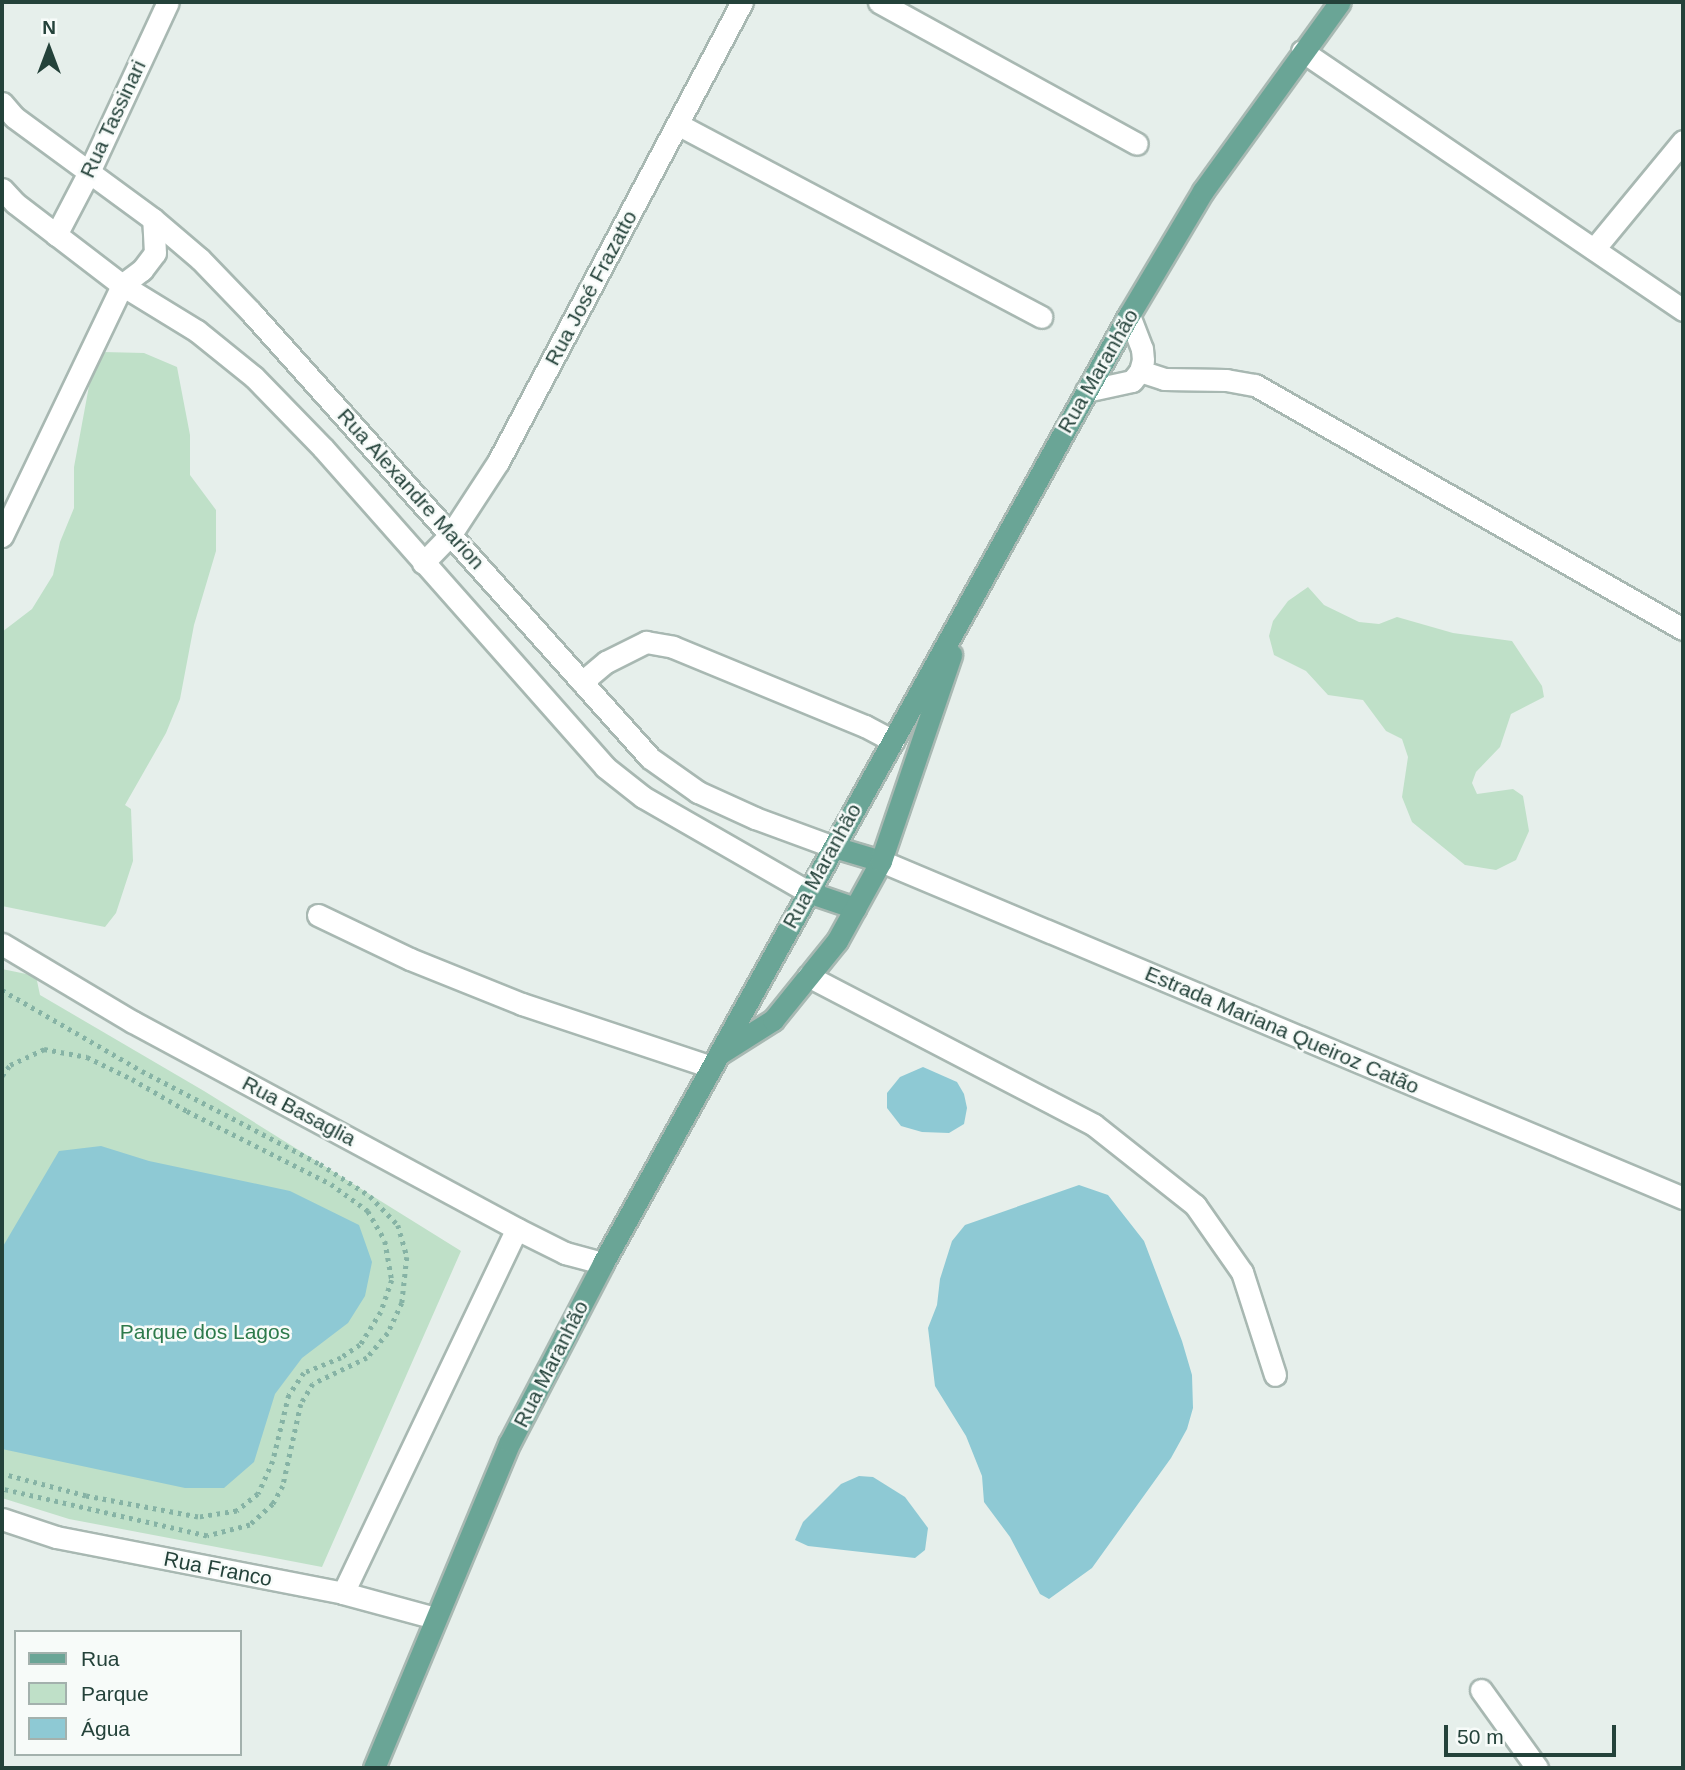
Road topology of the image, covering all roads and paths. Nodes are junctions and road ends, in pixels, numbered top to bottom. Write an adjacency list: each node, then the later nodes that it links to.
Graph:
1 (168, 2): 10 (street, Rua Tassinari)
2 (742, 2): 7 (street, Rua José Frazatto)
3 (879, 2): 9 (street)
4 (1340, 2): 5 (main road, Rua Maranhão)
5 (1302, 51): 14 (street); 17 (main road, Rua Maranhão)
6 (2, 103): 10 (street, Rua Alexandre Marion)
7 (679, 125): 18 (street); 21 (street, Rua José Frazatto)
8 (1683, 141): 14 (street)
9 (1138, 144)
10 (89, 172): 12 (street, Rua Alexandre Marion); 13 (street, Rua Tassinari)
11 (2, 189): 13 (street, Rua Alexandre Marion)
12 (153, 219): 15 (street); 21 (street, Rua Alexandre Marion)
13 (56, 235): 15 (street, Rua Alexandre Marion)
14 (1594, 249): 16 (street)
15 (122, 285): 22 (street); 23 (street, Rua Alexandre Marion)
16 (1683, 310)
17 (1129, 315): 19 (street); 20 (main road, Rua Maranhão)
18 (1041, 317)
19 (1140, 371): 20 (street); 25 (street)
20 (1086, 391): 24 (main road, Rua Maranhão)
21 (451, 534): 23 (street, Rua José Frazatto); 26 (street, Rua Alexandre Marion)
22 (2, 536)
23 (423, 563): 30 (street, Rua Alexandre Marion)
24 (965, 609): 27 (main road, Rua Maranhão); 29 (main road)
25 (1683, 629)
26 (582, 682): 27 (street); 28 (street, Rua Alexandre Marion)
27 (892, 741): 28 (main road, Rua Maranhão)
28 (834, 846): 29 (main road); 30 (main road, Rua Maranhão)
29 (881, 861): 31 (main road); 38 (street, Estrada Mariana Queiroz Catão)
30 (808, 892): 31 (main road); 36 (main road, Rua Maranhão)
31 (855, 908): 34 (main road)
32 (318, 915): 36 (street)
33 (2, 944): 39 (street, Rua Basaglia)
34 (808, 976): 36 (main road); 41 (street)
35 (2, 990): 43 (path)
36 (714, 1061): 40 (main road, Rua Maranhão)
37 (2, 1076): 42 (path)
38 (1683, 1198)
39 (517, 1228): 40 (street, Rua Basaglia); 45 (street)
40 (603, 1263): 46 (main road, Rua Maranhão)
41 (1275, 1375)
42 (2, 1474)
43 (2, 1489)
44 (2, 1519): 45 (street, Rua Franco)
45 (343, 1593): 46 (street, Rua Franco)
46 (435, 1618): 48 (main road, Rua Maranhão)
47 (1481, 1690): 49 (street)
48 (374, 1768)
49 (1536, 1768)

